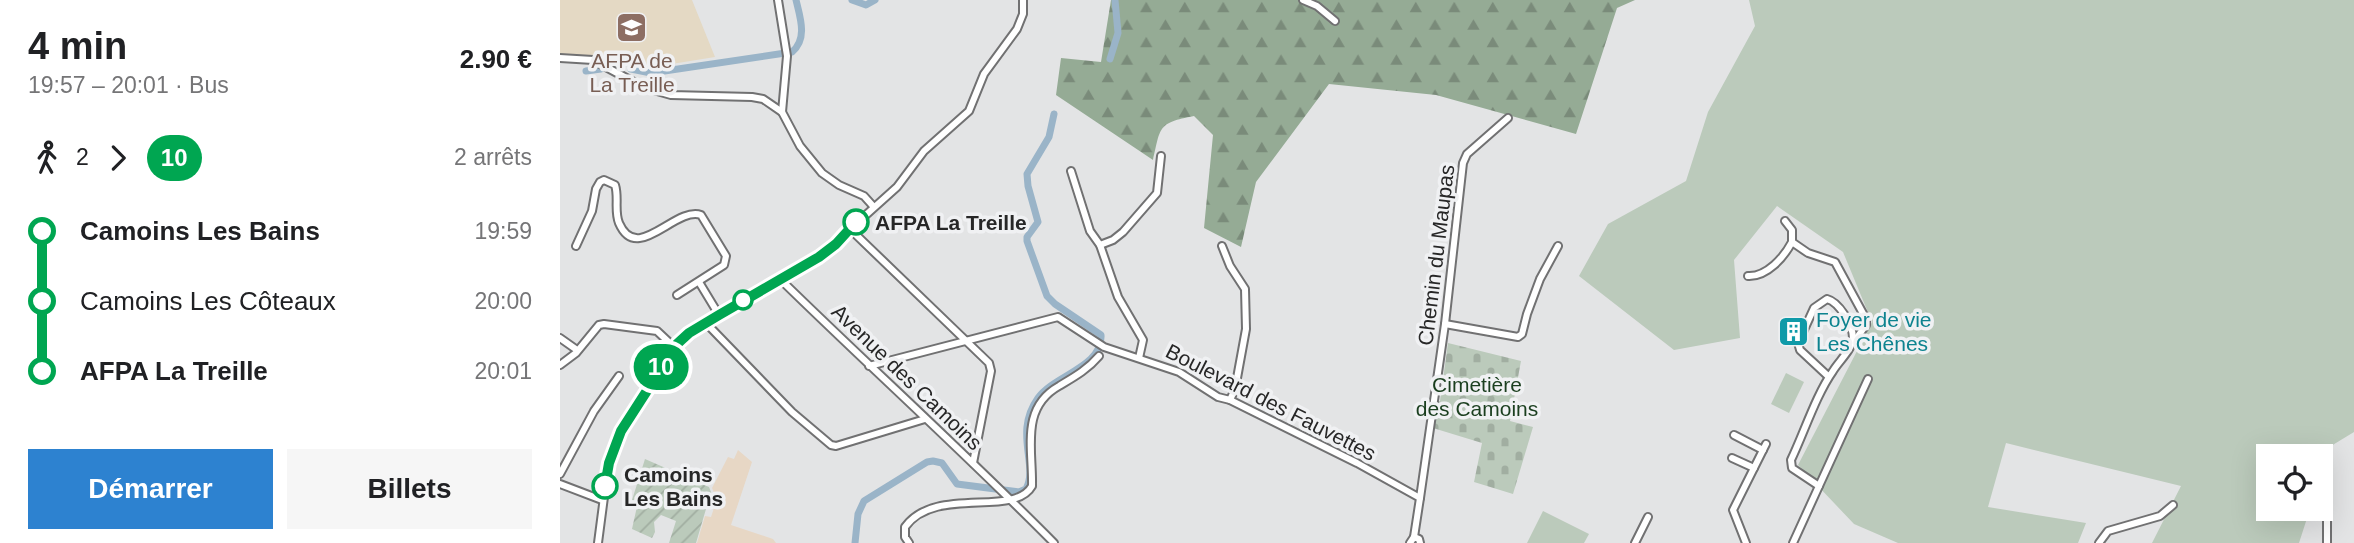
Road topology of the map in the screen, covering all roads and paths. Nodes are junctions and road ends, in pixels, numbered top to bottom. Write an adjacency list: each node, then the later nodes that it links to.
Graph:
1 (778, 0): 6 (street)
2 (1023, 0): 10 (street)
3 (1303, 0): 4 (street)
4 (1335, 21)
5 (560, 58): 6 (street)
6 (782, 112): 10 (street)
7 (1508, 118): 24 (street, Chemin du Maupas)
8 (1161, 156): 14 (street)
9 (1071, 171): 14 (street)
10 (873, 206): 12 (street)
11 (1785, 221): 13 (street)
12 (850, 229): 19 (street); 26 (street)
13 (1792, 242): 18 (street); 28 (street)
14 (1100, 245): 31 (street)
15 (576, 246): 20 (street)
16 (1222, 246): 37 (street)
17 (1558, 246): 24 (street)
18 (1748, 276)
19 (780, 279): 22 (street); 33 (street, Avenue des Camoins)
20 (699, 282): 21 (street); 22 (street)
21 (677, 295)
22 (719, 315): 23 (street)
23 (706, 323): 27 (street); 38 (street)
24 (1445, 324): 47 (street, Chemin du Maupas)
25 (560, 338): 29 (street)
26 (967, 340): 31 (street, Boulevard des Fauvettes); 33 (street, Boulevard des Fauvettes); 41 (street)
27 (674, 347): 29 (street); 48 (street)
28 (1850, 348): 35 (street); 35 (street)
29 (578, 350): 32 (street)
30 (1099, 356): 46 (street)
31 (1139, 358): 37 (street, Boulevard des Fauvettes)
32 (560, 365)
33 (869, 366): 38 (street, Avenue des Camoins)
34 (619, 376): 43 (street)
35 (1829, 377): 45 (street)
36 (1868, 379): 45 (street)
37 (1230, 400): 47 (street, Boulevard des Fauvettes)
38 (925, 419): 41 (street, Avenue des Camoins)
39 (1734, 435): 42 (street)
40 (1732, 458): 42 (street)
41 (973, 463): 46 (street, Avenue des Camoins)
42 (1754, 468): 57 (street)
43 (560, 474)
44 (560, 484): 48 (street)
45 (1819, 486): 58 (street)
46 (1008, 496): 54 (street); 55 (street, Avenue des Camoins)
47 (1420, 498): 52 (street)
48 (602, 500): 53 (street)
49 (2173, 505): 59 (street)
50 (1648, 517): 56 (street)
51 (2327, 521): 60 (street)
52 (1418, 541)
53 (598, 543)
54 (909, 543)
55 (1054, 543)
56 (1635, 543)
57 (1746, 543)
58 (1793, 543)
59 (2099, 543)
60 (2327, 543)

